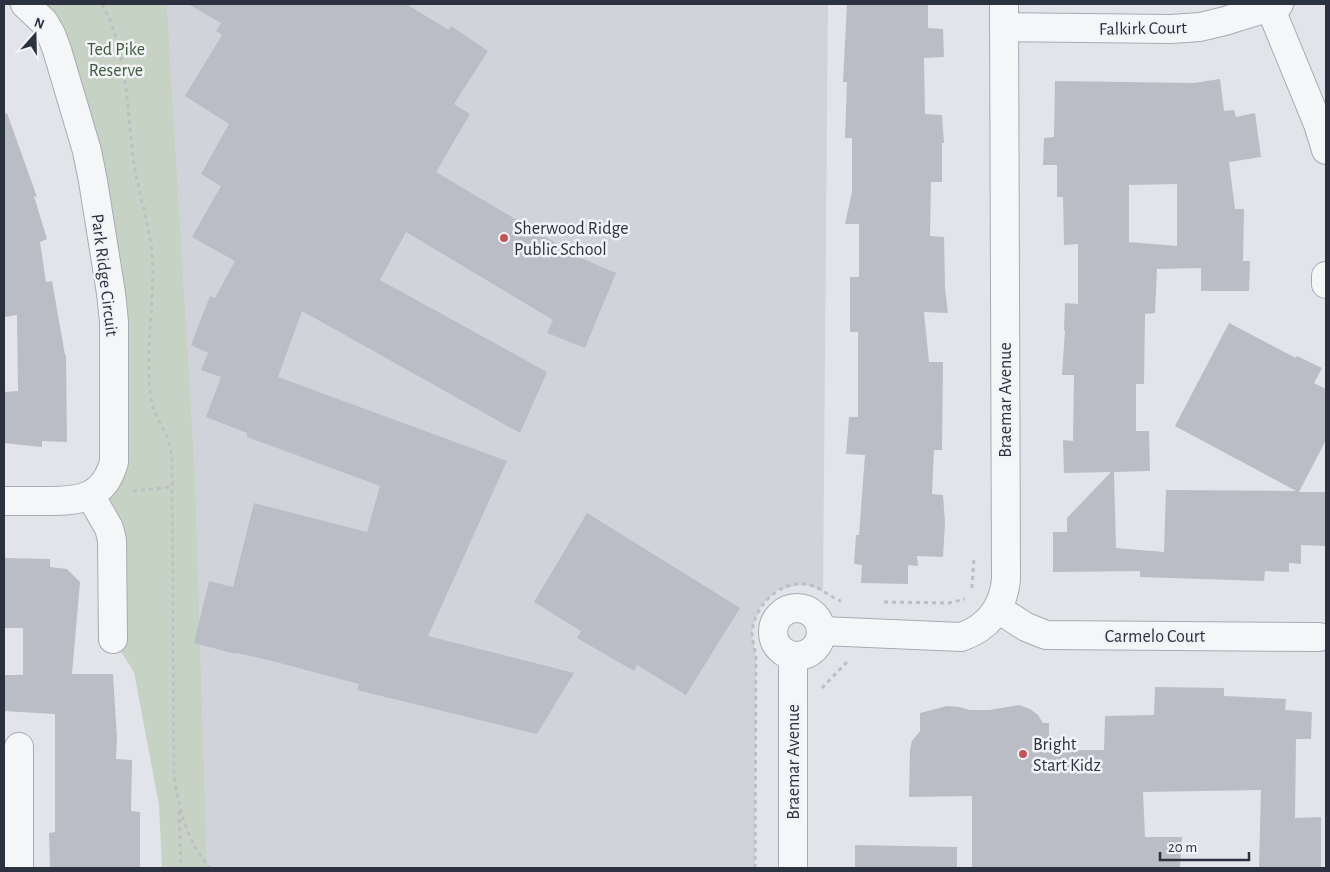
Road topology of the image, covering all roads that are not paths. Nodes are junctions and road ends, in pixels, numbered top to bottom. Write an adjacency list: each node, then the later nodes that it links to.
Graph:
1 (25, 4): 7 (street, Park Ridge Circuit)
2 (1275, 6): 3 (street, Falkirk Court); 4 (street)
3 (1004, 15): 9 (street, Braemar Avenue)
4 (1326, 150)
5 (1326, 276): 6 (street)
6 (1326, 284)
7 (90, 495): 8 (street); 12 (street)
8 (4, 502)
9 (998, 609): 10 (street, Braemar Avenue); 11 (street, Carmelo Court)
10 (822, 631): 13 (street); 13 (street)
11 (1319, 637)
12 (113, 639)
13 (793, 656): 16 (street, Braemar Avenue)
14 (19, 747): 15 (street)
15 (19, 868)
16 (793, 868)

